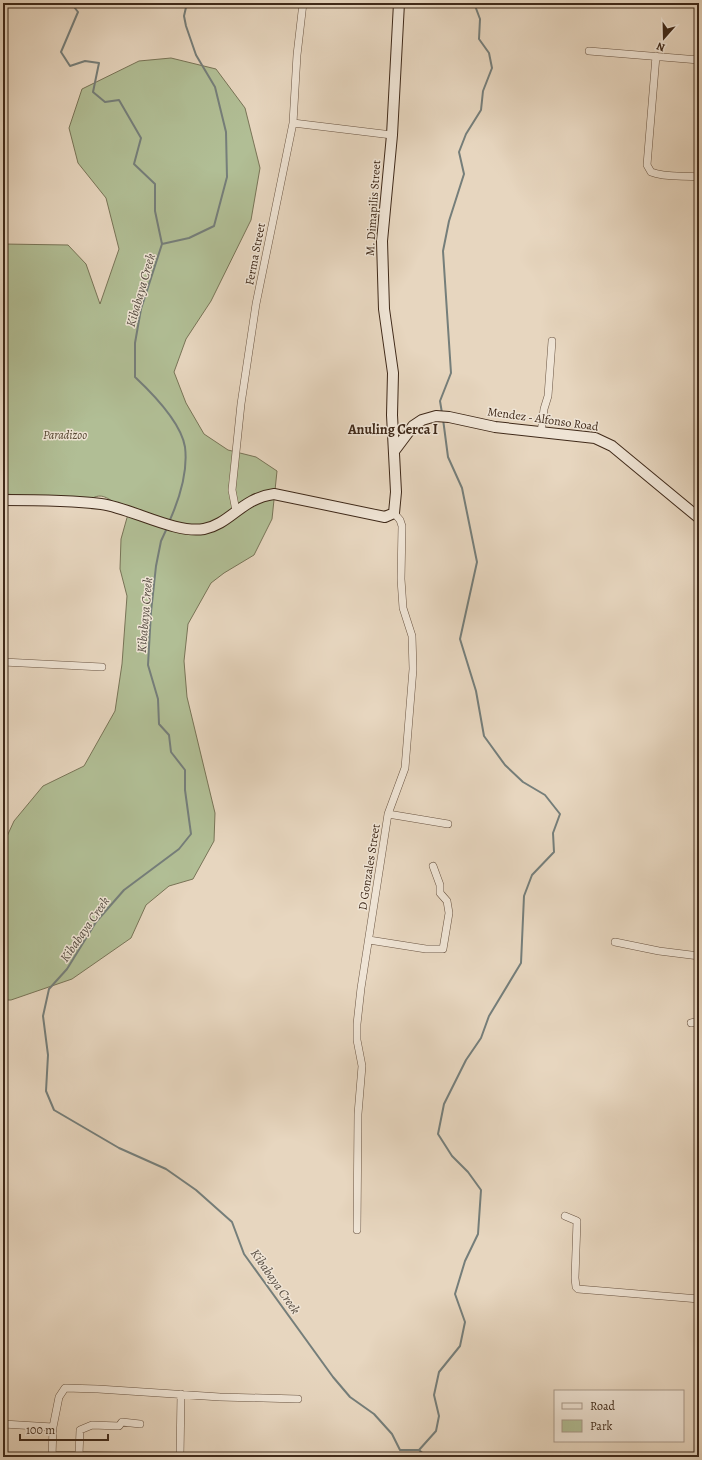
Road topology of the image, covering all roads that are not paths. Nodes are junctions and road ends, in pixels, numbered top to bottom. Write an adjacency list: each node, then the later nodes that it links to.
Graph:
1 (303, 3): 6 (street, Ferma Street)
2 (399, 3): 7 (main road, M. Dimapilis Street)
3 (589, 51): 4 (street)
4 (656, 56): 5 (street); 8 (street)
5 (699, 60)
6 (293, 123): 7 (street); 15 (street, Ferma Street)
7 (392, 135): 10 (main road, M. Dimapilis Street)
8 (699, 177)
9 (552, 341): 12 (street)
10 (392, 415): 11 (main road); 13 (main road, M. Dimapilis Street)
11 (412, 426): 12 (main road, Mendez - Alfonso Road); 13 (main road, Mendez - Alfonso Road)
12 (541, 433): 17 (main road, Mendez - Alfonso Road)
13 (395, 450): 16 (main road, M. Dimapilis Street)
14 (3, 500): 15 (main road)
15 (236, 511): 16 (main road)
16 (394, 513): 20 (street, D Gonzales Street)
17 (699, 518)
18 (3, 662): 19 (street)
19 (102, 667)
20 (388, 814): 21 (street); 23 (street, D Gonzales Street)
21 (448, 824)
22 (433, 866): 23 (street)
23 (369, 940): 29 (street, D Gonzales Street)
24 (615, 942): 25 (street)
25 (699, 956)
26 (699, 1021): 27 (street)
27 (691, 1023)
28 (565, 1216): 30 (street)
29 (357, 1230)
30 (699, 1299)
31 (181, 1394): 32 (street); 35 (street); 38 (street)
32 (298, 1399)
33 (3, 1424): 35 (street)
34 (140, 1424): 36 (street)
35 (53, 1427): 37 (street)
36 (79, 1455): 37 (street); 38 (street)
37 (52, 1456)
38 (180, 1457): 39 (street)
39 (183, 1457)

